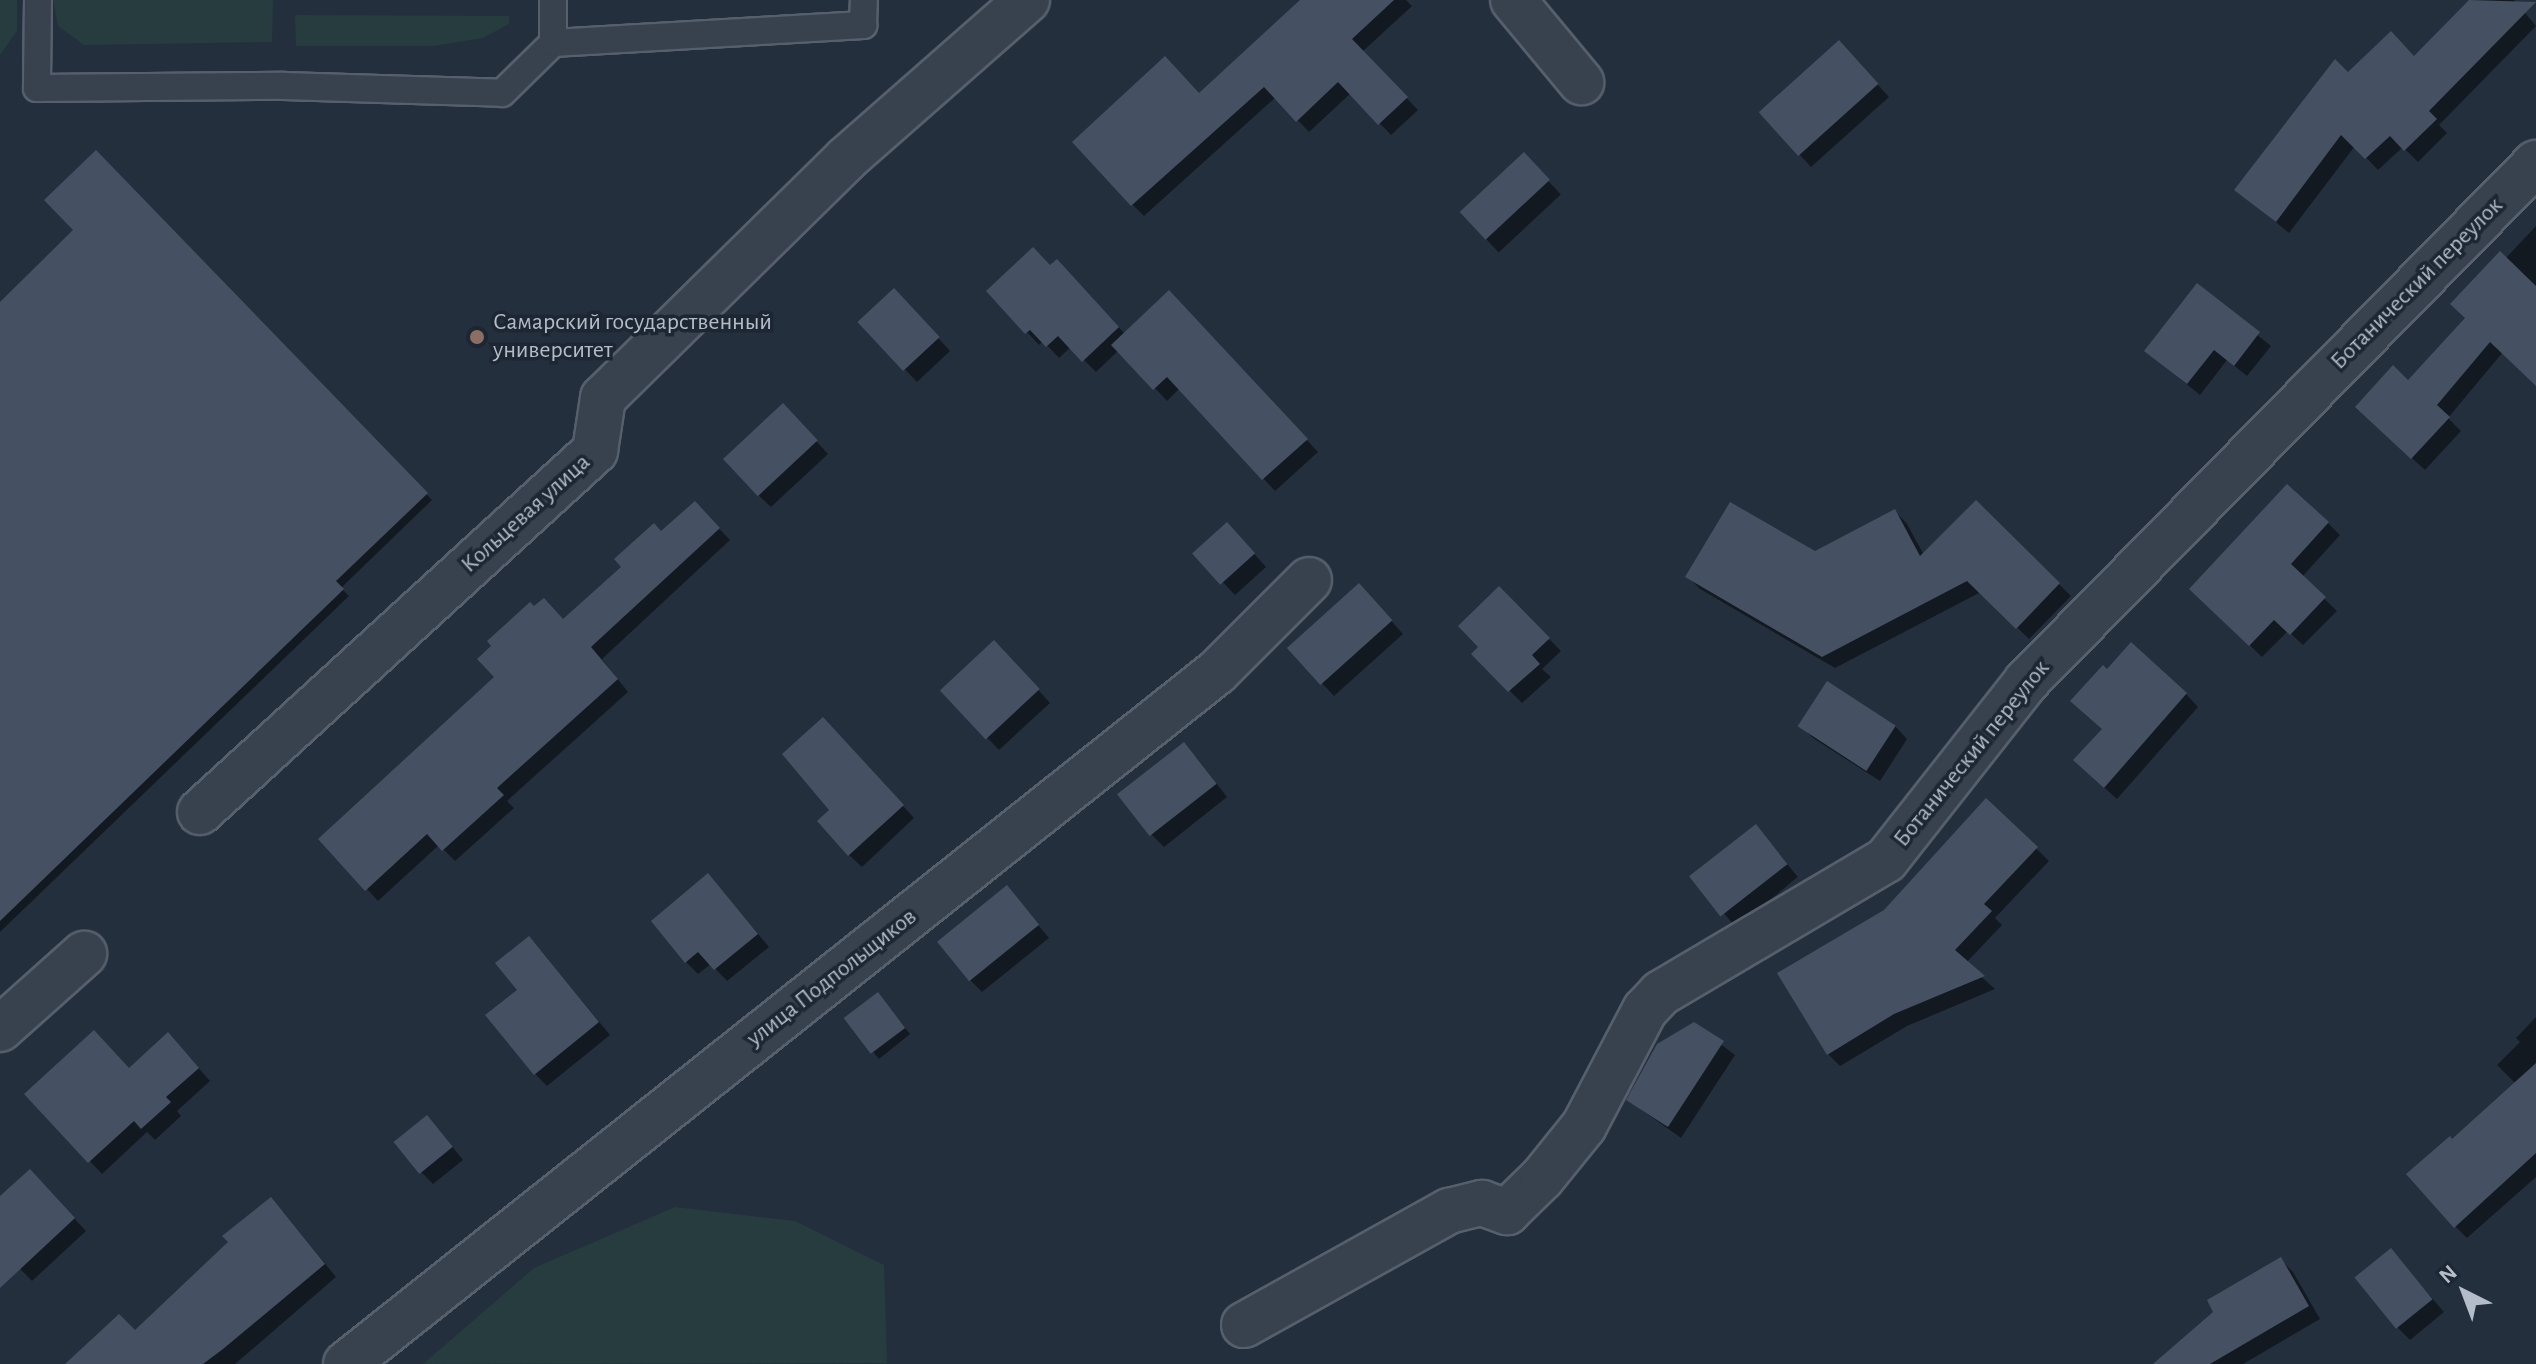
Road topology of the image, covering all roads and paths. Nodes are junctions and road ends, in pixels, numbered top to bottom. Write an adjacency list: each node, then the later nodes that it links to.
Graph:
1 (38, 0): 6 (lane)
2 (553, 0): 6 (lane)
3 (864, 0): 6 (lane)
4 (1027, 0): 10 (street, Кольцевая улица)
5 (1513, 0): 7 (street)
6 (553, 43)
7 (1581, 82)
8 (2536, 163): 13 (street, Ботанический переулок)
9 (1309, 580): 14 (street, улица Подпольщиков)
10 (200, 812)
11 (84, 954): 12 (street)
12 (0, 1029)
13 (1244, 1325)
14 (346, 1364)

